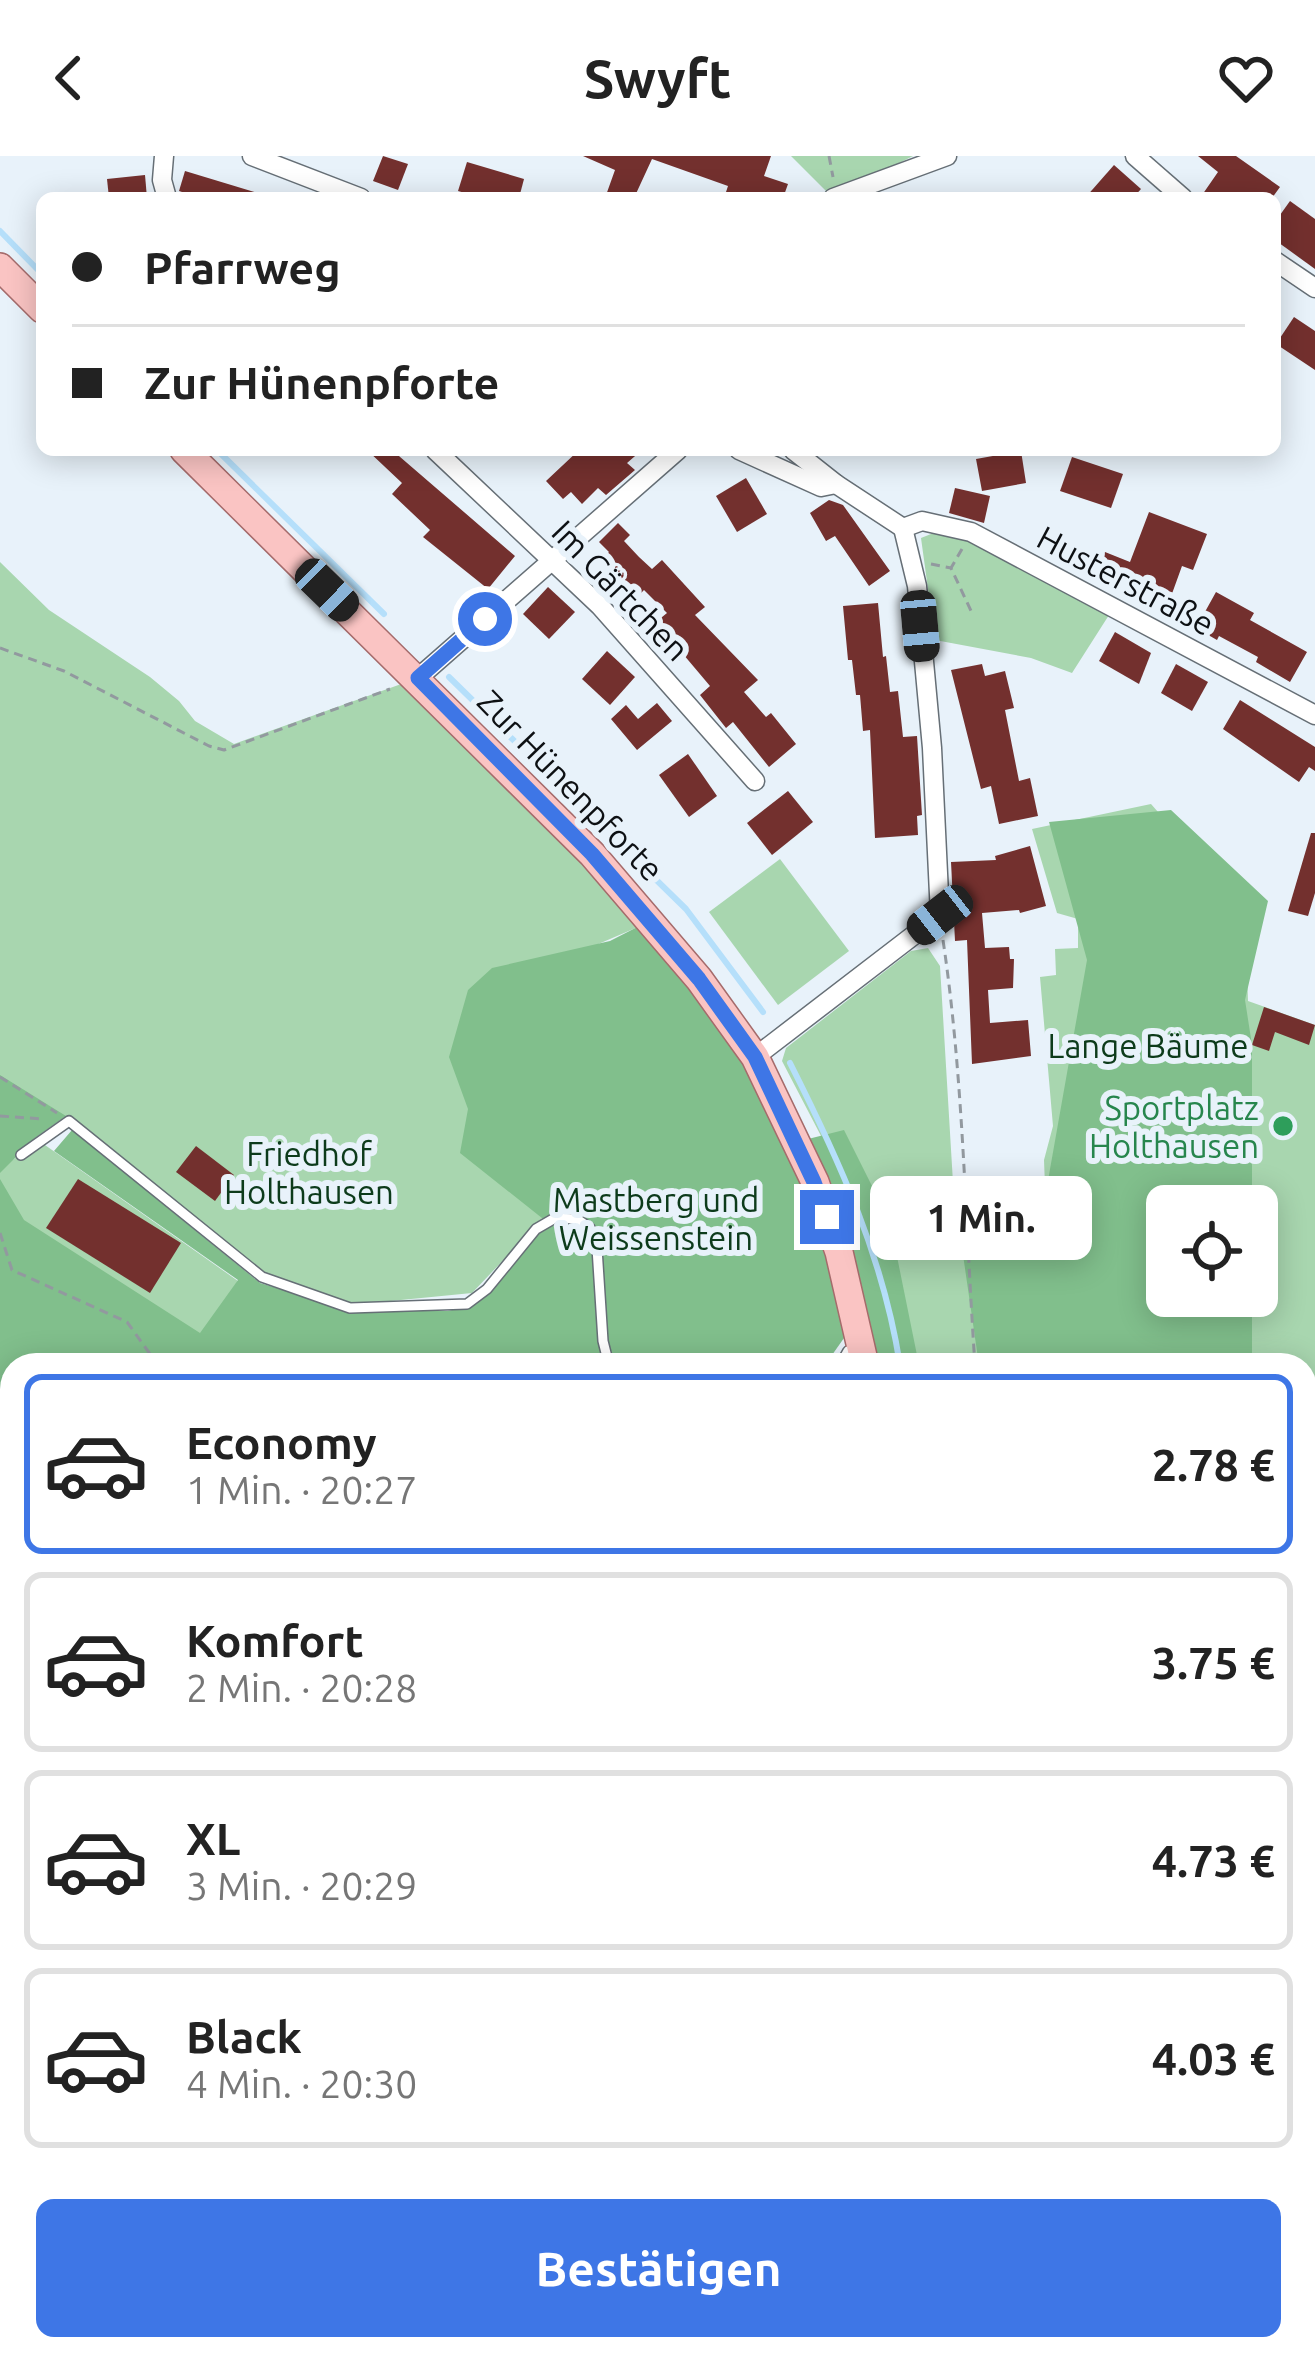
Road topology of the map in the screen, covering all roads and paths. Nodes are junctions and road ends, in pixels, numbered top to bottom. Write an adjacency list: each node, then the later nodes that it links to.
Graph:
1 (164, 156): 5 (street)
2 (251, 156): 6 (street)
3 (947, 156): 7 (street)
4 (1135, 156): 8 (street)
5 (165, 192)
6 (345, 192)
7 (849, 192)
8 (1176, 192)
9 (1281, 265): 11 (street)
10 (0, 267): 12 (main road)
11 (1315, 288)
12 (36, 303)
13 (190, 456): 24 (main road, Zur Hünenpforte)
14 (441, 456): 21 (street, Im Gärtchen)
15 (671, 456): 21 (street)
16 (752, 456): 18 (street)
17 (801, 456): 18 (street)
18 (836, 484): 19 (street)
19 (903, 528): 25 (street, Husterstraße); 27 (street)
20 (963, 547): 22 (path)
21 (553, 560): 24 (street); 26 (street, Im Gärtchen)
22 (972, 613)
23 (0, 648): 24 (path)
24 (418, 678): 28 (main road, Zur Hünenpforte)
25 (1315, 715)
26 (754, 781)
27 (940, 915): 28 (street); 37 (path)
28 (755, 1057): 36 (main road, Zur Hünenpforte)
29 (0, 1078): 31 (path)
30 (0, 1116): 31 (path)
31 (69, 1121): 32 (lane); 35 (lane)
32 (21, 1155)
33 (0, 1233): 34 (path)
34 (149, 1353)
35 (606, 1353)
36 (853, 1353)
37 (974, 1353)

